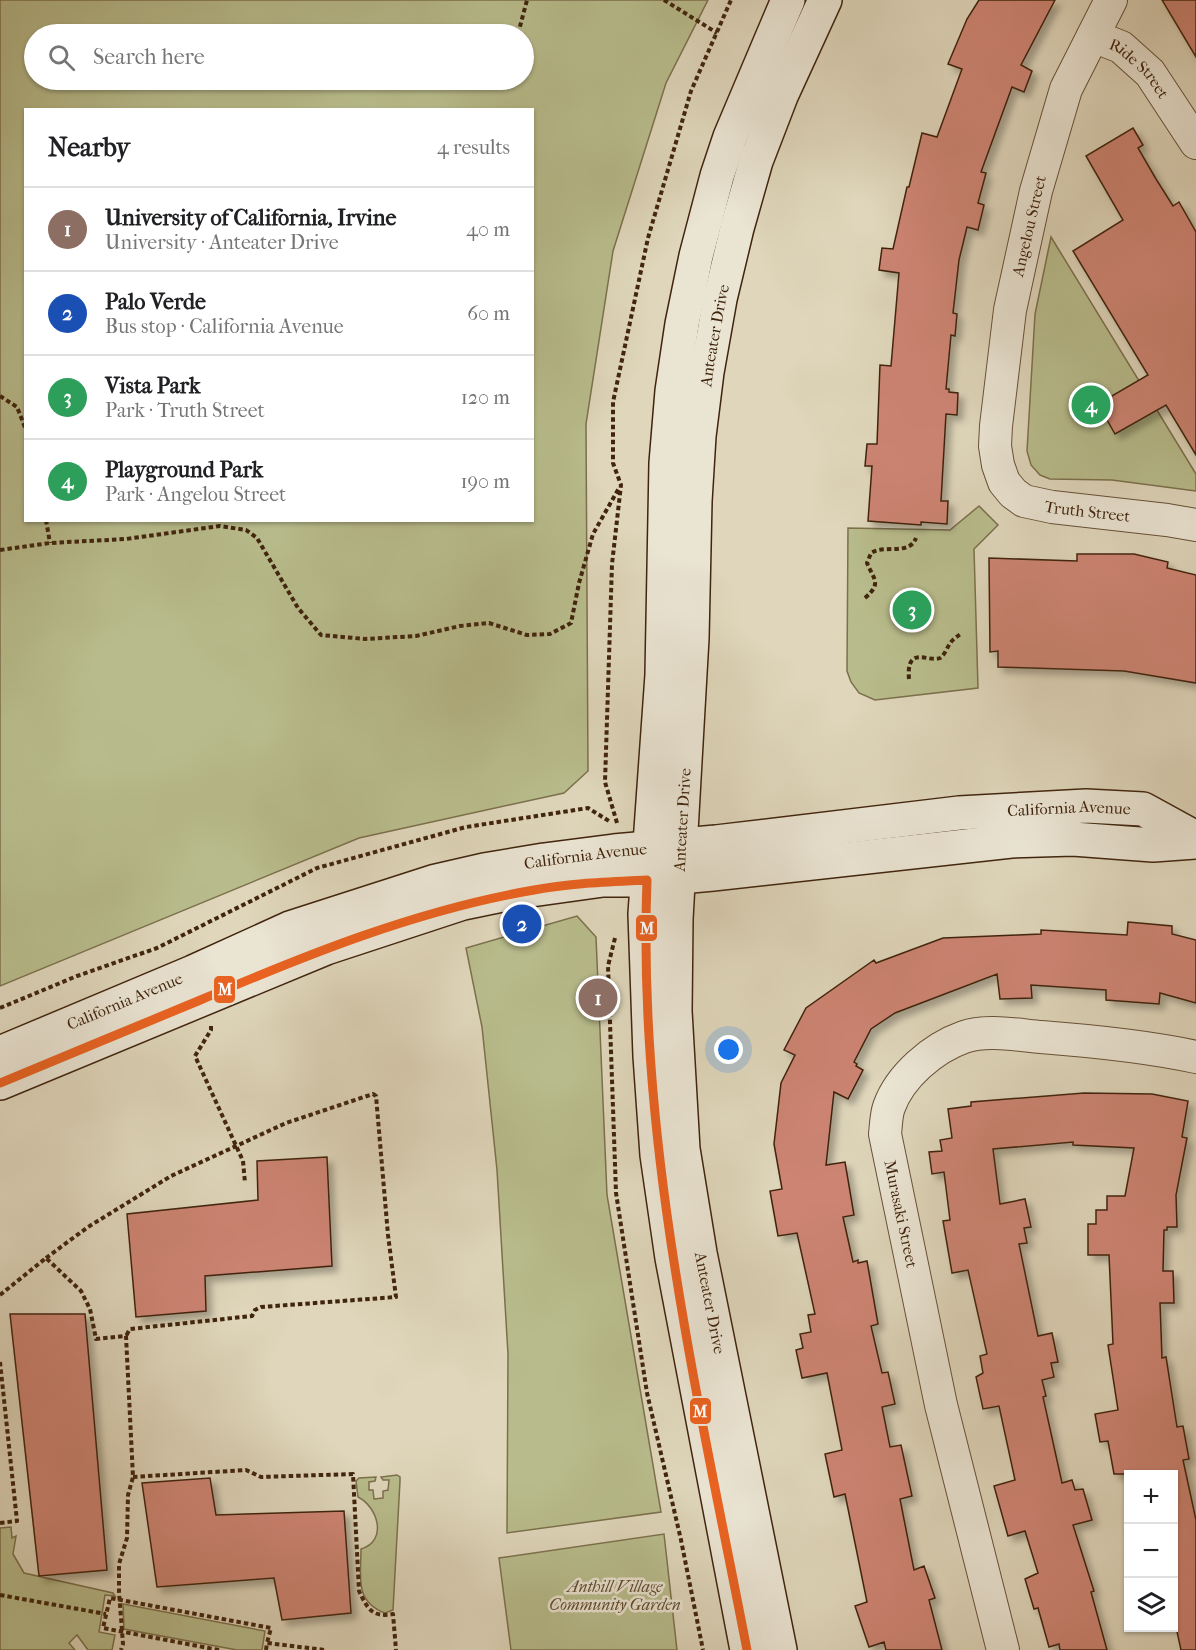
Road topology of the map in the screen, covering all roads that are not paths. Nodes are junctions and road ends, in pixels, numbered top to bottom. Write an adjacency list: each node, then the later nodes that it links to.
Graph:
1 (788, 0): 9 (main road, Anteater Drive)
2 (825, 0): 9 (main road, Anteater Drive)
3 (1111, 0): 4 (street, Angelou Street)
4 (1093, 36): 5 (street, Ride Street); 6 (street, Angelou Street)
5 (1196, 143)
6 (998, 465): 7 (street, Truth Street)
7 (1196, 525)
8 (1196, 840): 9 (main road, California Avenue)
9 (663, 863): 10 (main road, California Avenue); 12 (main road, California Avenue); 13 (main road, Anteater Drive); 14 (main road, Anteater Drive)
10 (0, 1053)
11 (1196, 1057): 15 (street, Murasaki Street)
12 (0, 1083)
13 (747, 1650)
14 (780, 1650)
15 (1003, 1650)

